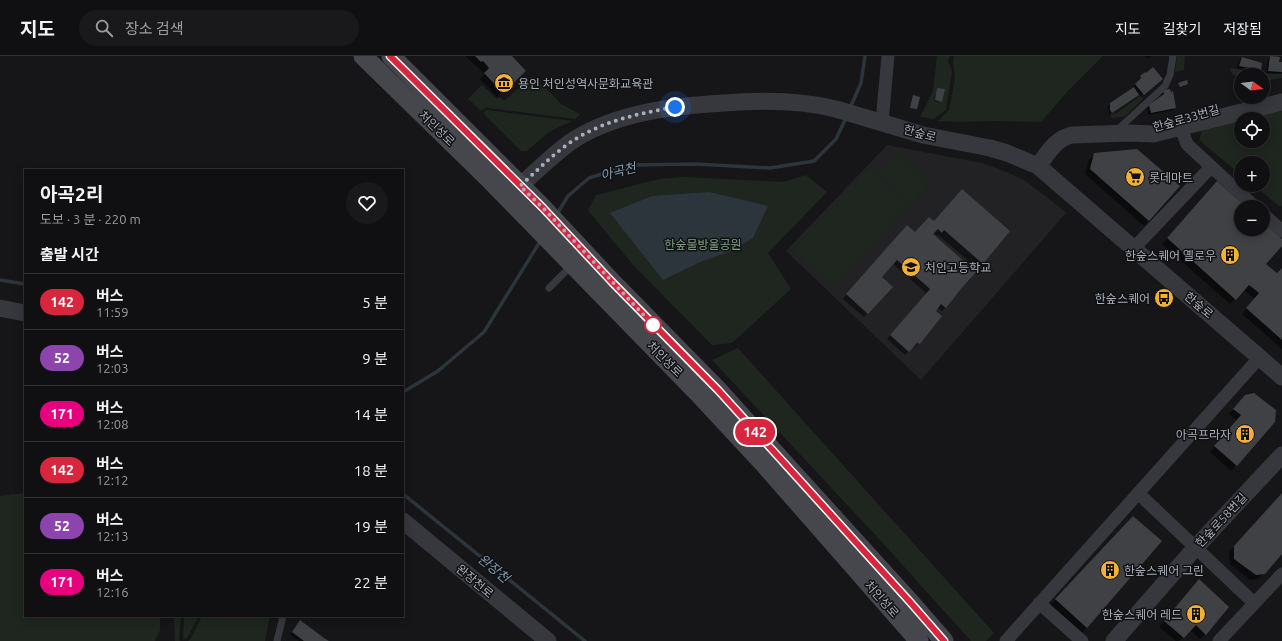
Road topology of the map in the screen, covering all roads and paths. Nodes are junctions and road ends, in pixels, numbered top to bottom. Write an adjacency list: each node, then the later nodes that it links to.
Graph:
1 (363, 56): 15 (main road, 처인성로)
2 (390, 56): 13 (main road, 처인성로)
3 (888, 56): 7 (street)
4 (1173, 56): 10 (lane)
5 (1282, 92): 9 (street, 한숲로33번길)
6 (1282, 102): 8 (street, 한숲로33번길)
7 (882, 122): 11 (street, 한숲로); 13 (street, 한숲로)
8 (1181, 128): 9 (street, 한숲로33번길); 12 (street)
9 (1138, 133): 10 (street, 한숲로33번길)
10 (1113, 134): 11 (street, 한숲로33번길)
11 (1038, 166): 18 (street, 한숲로)
12 (1211, 167): 14 (street); 18 (street)
13 (520, 186): 15 (street, 한숲로); 19 (main road, 처인성로)
14 (1247, 200)
15 (511, 202): 19 (main road, 처인성로)
16 (1270, 220): 17 (street)
17 (1282, 231)
18 (1133, 249): 23 (street, 한숲로)
19 (570, 254): 20 (lane); 35 (main road, 처인성로); 36 (main road, 처인성로)
20 (550, 288)
21 (0, 308): 22 (street)
22 (24, 313)
23 (1260, 357): 24 (street, 한숲로); 26 (street)
24 (1282, 377)
25 (1282, 455): 28 (street, 한숲로58번길)
26 (1138, 493): 28 (street); 30 (street)
27 (404, 522): 34 (street, 완장천로)
28 (1195, 548): 31 (street); 39 (street, 한숲로58번길)
29 (1282, 574): 31 (street)
30 (1039, 603): 37 (street); 38 (street)
31 (1254, 604): 40 (street)
32 (283, 617): 33 (lane)
33 (277, 641)
34 (548, 641)
35 (919, 641)
36 (944, 641)
37 (1006, 641)
38 (1082, 641)
39 (1114, 641)
40 (1219, 641)

